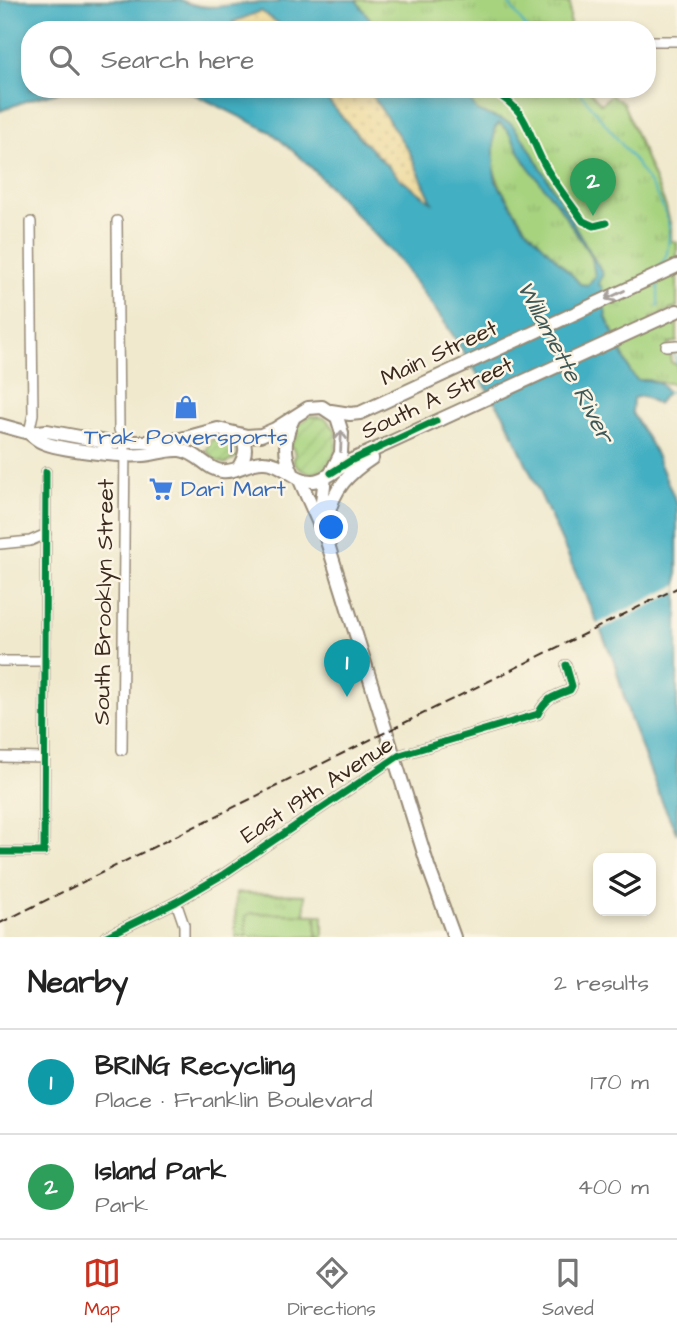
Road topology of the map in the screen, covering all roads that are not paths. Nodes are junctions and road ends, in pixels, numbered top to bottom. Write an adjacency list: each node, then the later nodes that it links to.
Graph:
1 (656, 41): 2 (street)
2 (677, 41)
3 (117, 221): 12 (street)
4 (31, 222): 14 (street)
5 (677, 266): 9 (main road, Main Street, one-way to 9)
6 (677, 311): 16 (main road, South A Street)
7 (677, 345): 8 (street)
8 (666, 346)
9 (331, 411): 10 (main road); 22 (main road, one-way to 9)
10 (295, 416): 15 (main road); 21 (main road)
11 (0, 425): 14 (main road)
12 (119, 429)
13 (207, 432): 15 (main road); 17 (main road); 18 (main road)
14 (29, 433): 17 (main road)
15 (239, 434): 19 (main road)
16 (404, 437): 22 (main road, South A Street); 24 (main road)
17 (125, 449): 18 (main road); 29 (street, South Brooklyn Street)
18 (202, 459): 19 (main road)
19 (238, 468): 21 (main road)
20 (46, 472): 23 (street)
21 (296, 475): 22 (main road); 24 (main road)
22 (328, 475): 24 (main road)
23 (46, 534): 25 (street); 27 (street)
24 (326, 538): 32 (main road)
25 (0, 544)
26 (0, 661): 27 (street)
27 (45, 661): 31 (street)
28 (566, 665): 32 (street, East 19th Avenue)
29 (122, 750)
30 (0, 757): 31 (street)
31 (45, 758): 33 (street)
32 (394, 758): 34 (street, East 19th Avenue); 37 (main road)
33 (0, 852)
34 (176, 902): 35 (street, East 19th Avenue); 36 (street)
35 (105, 937)
36 (184, 937)
37 (454, 937)

